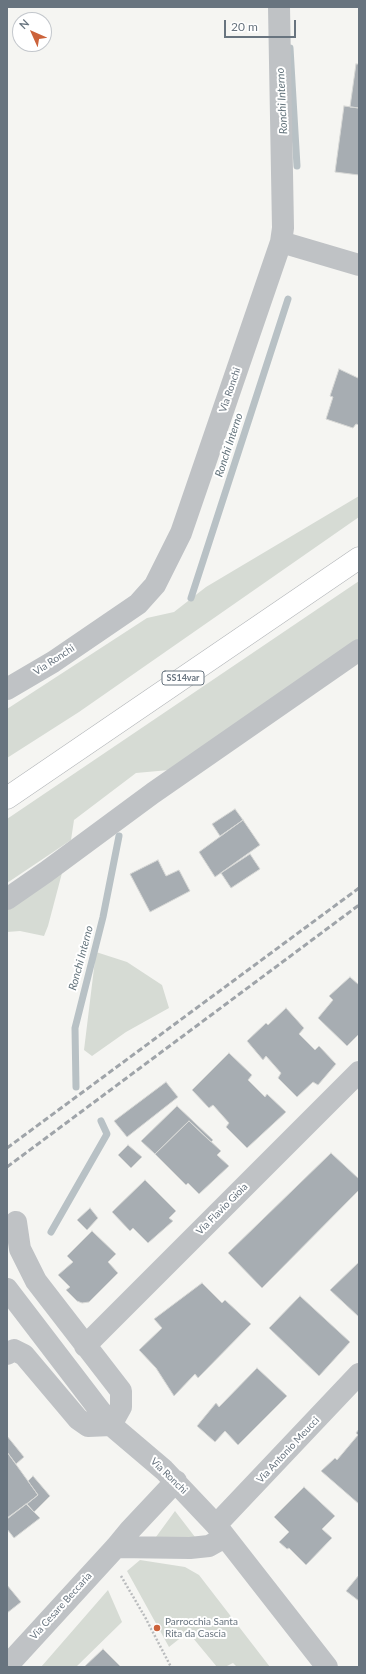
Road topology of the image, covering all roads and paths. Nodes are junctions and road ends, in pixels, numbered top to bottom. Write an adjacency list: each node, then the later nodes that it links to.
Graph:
1 (279, 7): 2 (street, Via Ronchi)
2 (281, 242): 3 (street); 6 (street, Via Ronchi)
3 (359, 266)
4 (359, 558): 7 (highway, SS14var)
5 (359, 650): 8 (street)
6 (7, 689)
7 (7, 798)
8 (7, 900)
9 (359, 1072): 12 (street, Via Flavio Gioia)
10 (16, 1222): 12 (street)
11 (7, 1289): 15 (street, Via Ronchi)
12 (85, 1346): 15 (street)
13 (7, 1354): 15 (street)
14 (359, 1374): 17 (street, Via Antonio Meucci)
15 (111, 1425): 16 (street, Via Ronchi)
16 (176, 1481): 17 (street, Via Ronchi); 18 (street, Via Cesare Beccaria)
17 (220, 1531): 18 (street); 21 (street, Via Ronchi)
18 (112, 1551): 19 (street, Via Cesare Beccaria); 20 (path)
19 (7, 1666)
20 (171, 1667)
21 (327, 1667)

